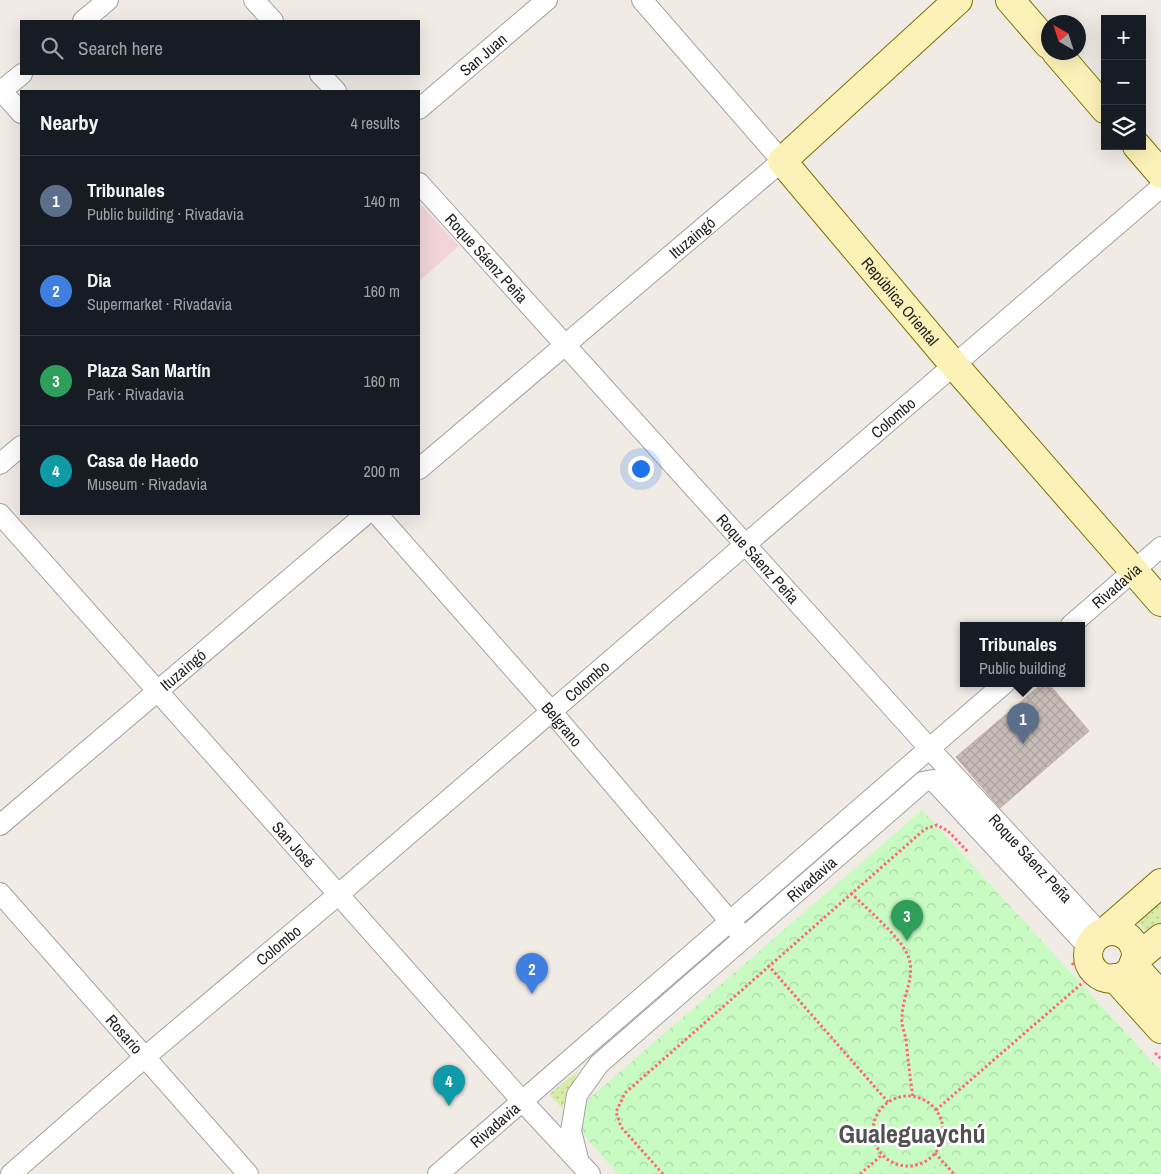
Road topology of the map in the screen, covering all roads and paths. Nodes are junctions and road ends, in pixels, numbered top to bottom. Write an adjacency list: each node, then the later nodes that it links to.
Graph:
1 (108, 0): 7 (street)
2 (254, 0): 8 (street)
3 (547, 0): 16 (street, San Juan)
4 (642, 0): 19 (street, República Oriental)
5 (958, 0): 19 (street, Ituzaingó)
6 (1010, 0): 9 (street)
7 (84, 20)
8 (272, 20)
9 (1041, 36)
10 (1063, 60): 15 (street)
11 (21, 75): 14 (street)
12 (321, 75): 13 (street)
13 (335, 90)
14 (1, 91): 17 (street)
15 (1102, 105)
16 (420, 108)
17 (20, 112)
18 (1140, 150): 20 (street)
19 (782, 160): 23 (street, Ituzaingó); 24 (street, República Oriental)
20 (1161, 174)
21 (420, 184): 23 (street, Roque Sáenz Peña)
22 (1161, 187): 24 (street, Colombo)
23 (565, 345): 27 (street, Ituzaingó); 31 (street, Roque Sáenz Peña)
24 (954, 365): 31 (street, Colombo); 33 (street, República Oriental)
25 (20, 447): 26 (street)
26 (0, 464)
27 (420, 468)
28 (0, 514): 37 (street, San José)
29 (365, 515): 37 (street, Ituzaingó)
30 (378, 515): 38 (street, Belgrano)
31 (745, 545): 38 (street, Colombo); 39 (street, Roque Sáenz Peña)
32 (1161, 547): 33 (street, Rivadavia)
33 (1134, 571): 34 (street, República Oriental); 35 (street, Rivadavia)
34 (1161, 602)
35 (1074, 622)
36 (1000, 687): 39 (street, Rivadavia)
37 (157, 691): 40 (street, Ituzaingó); 45 (street, San José)
38 (552, 711): 45 (street, Colombo); 46 (street, Belgrano)
39 (929, 748): 46 (street, Rivadavia); 49 (street, Roque Sáenz Peña)
40 (0, 825)
41 (975, 859): 44 (path)
42 (1161, 883): 49 (street)
43 (0, 893): 53 (street, Rosario)
44 (851, 893): 50 (path); 55 (path)
45 (339, 894): 53 (street, Colombo); 56 (street, San José)
46 (730, 922): 47 (street, Belgrano); 56 (street, Rivadavia)
47 (744, 938): 49 (street, Rivadavia); 61 (street, Rivadavia)
48 (1161, 938): 49 (street)
49 (1102, 961): 51 (street, Roque Sáenz Peña); 52 (street); 58 (path)
50 (768, 965): 57 (path); 65 (path)
51 (1161, 996)
52 (1158, 1040): 54 (path)
53 (145, 1057): 62 (street, Colombo); 63 (street, Rosario)
54 (1161, 1059)
55 (913, 1097): 57 (path); 58 (path)
56 (523, 1102): 61 (street, San José); 64 (street, Rivadavia)
57 (888, 1102): 60 (path)
58 (936, 1110): 59 (path)
59 (935, 1154): 60 (path); 67 (path)
60 (882, 1155): 66 (path)
61 (584, 1167)
62 (11, 1174)
63 (248, 1174)
64 (438, 1174)
65 (662, 1174)
66 (860, 1174)
67 (954, 1174)

